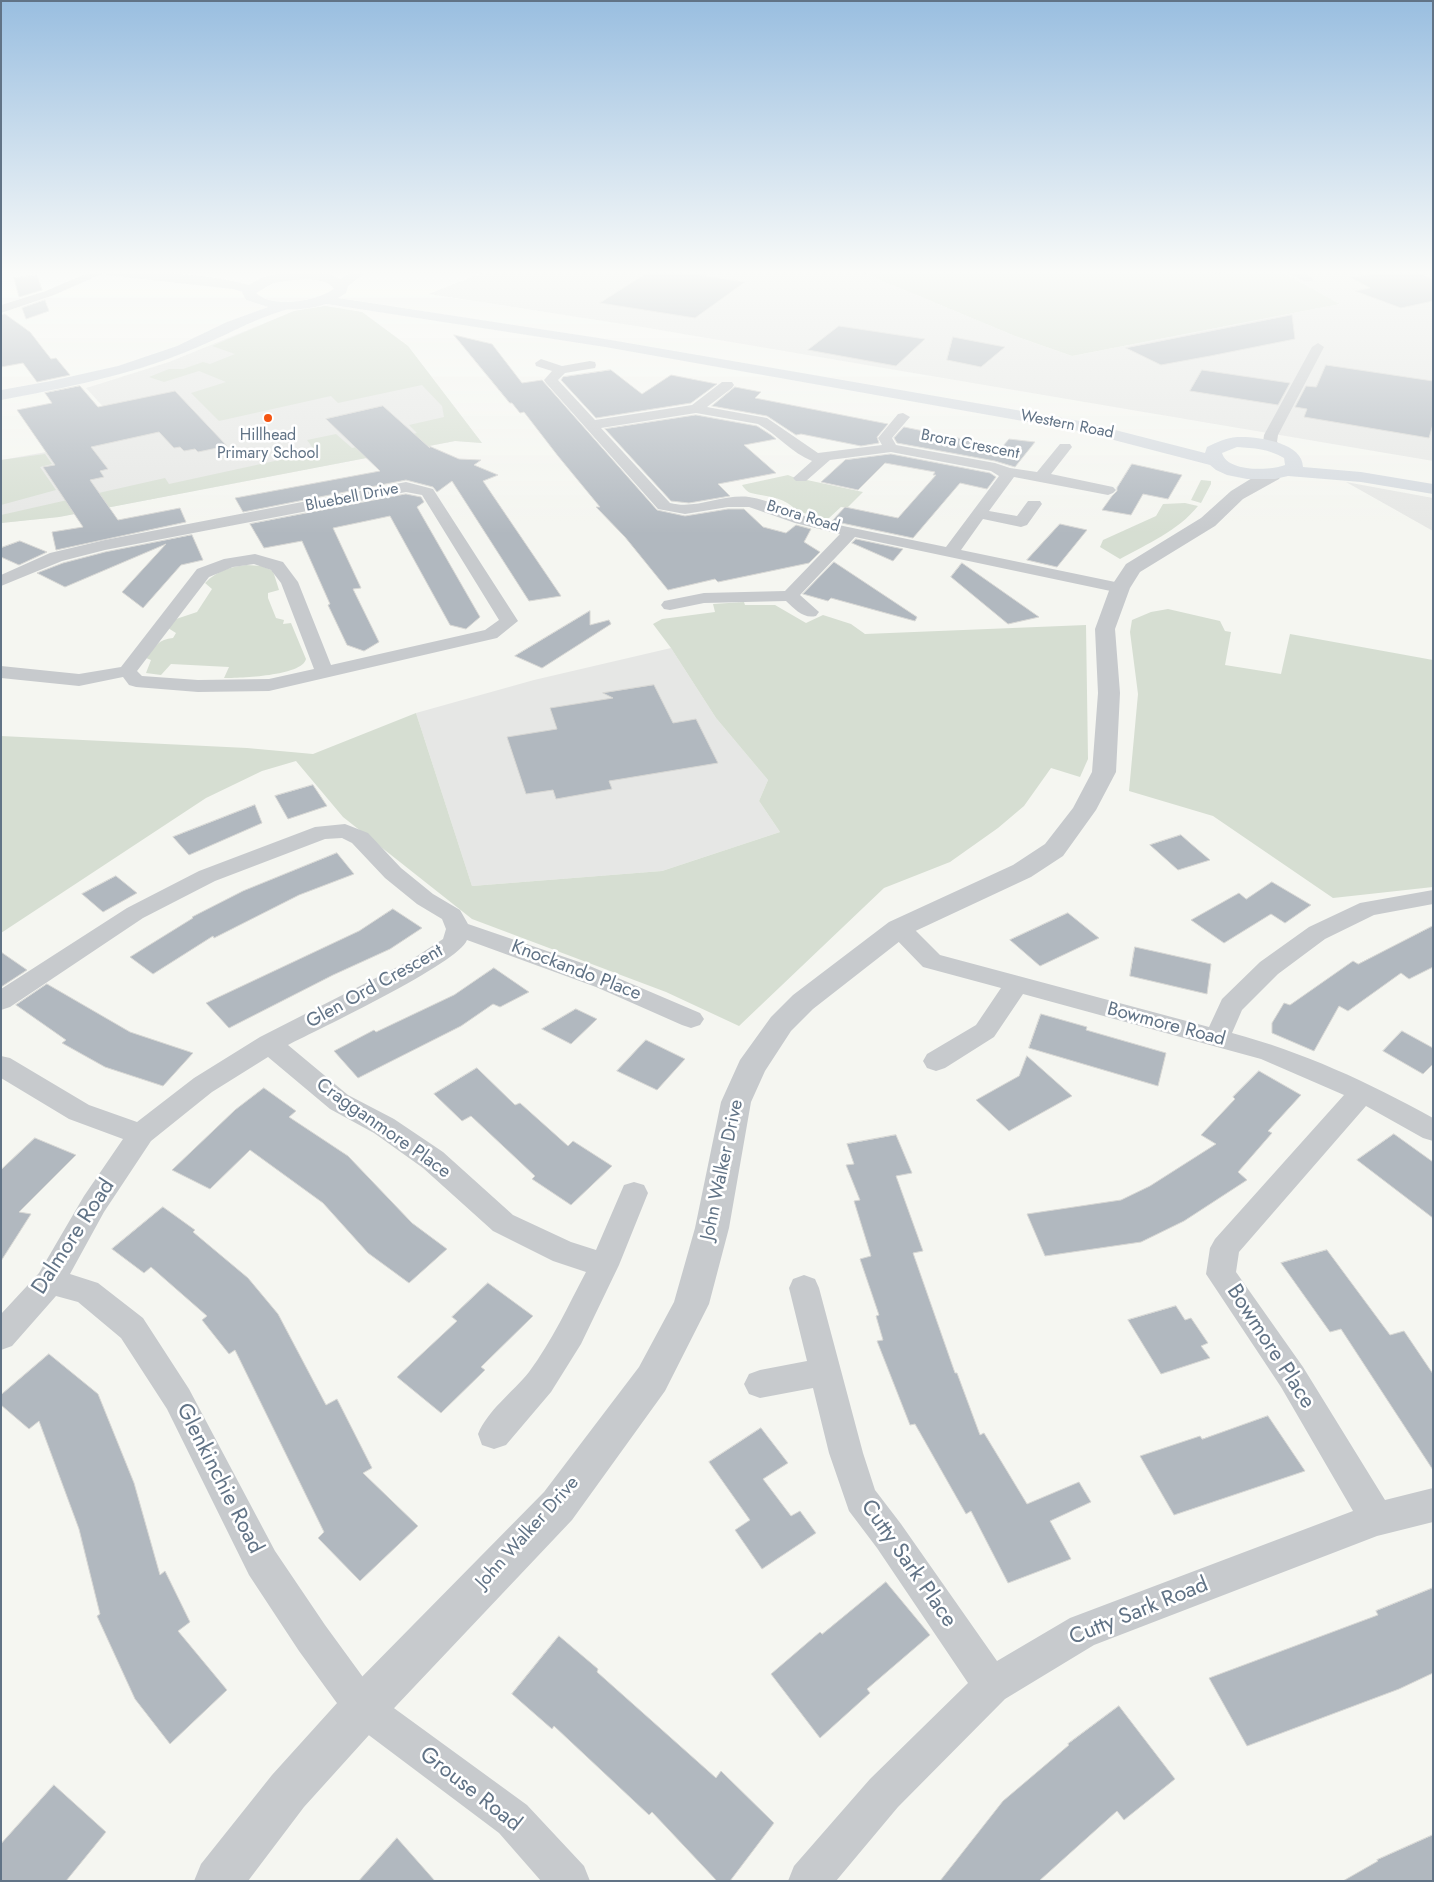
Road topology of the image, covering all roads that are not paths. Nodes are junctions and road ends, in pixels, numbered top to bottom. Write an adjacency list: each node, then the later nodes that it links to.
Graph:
1 (153, 359): 10 (main road)
2 (709, 359): 9 (main road, Western Road)
3 (755, 359): 9 (main road, Western Road)
4 (1312, 359): 14 (street)
5 (541, 363): 7 (street)
6 (590, 365): 7 (street)
7 (561, 370): 13 (street, Brora Road)
8 (728, 385): 11 (street)
9 (919, 391): 17 (main road, Western Road); 17 (main road, Western Road)
10 (1, 395)
11 (696, 409): 13 (street); 18 (street)
12 (902, 417): 16 (street, Brora Crescent)
13 (591, 425): 29 (street, Brora Road)
14 (1274, 441): 17 (main road, Western Road); 19 (main road, Western Road)
15 (1065, 447): 22 (street, Brora Crescent)
16 (891, 448): 18 (street, Brora Crescent); 20 (street, Brora Crescent)
17 (1218, 458): 19 (main road, Western Road); 26 (street)
18 (824, 459): 23 (street)
19 (1285, 468): 21 (main road, Western Road); 24 (main road, Western Road); 26 (street, John Walker Drive)
20 (1007, 472): 22 (street, Brora Crescent); 28 (street)
21 (1433, 475)
22 (1041, 477): 25 (street, Brora Crescent)
23 (801, 478)
24 (1433, 489)
25 (1108, 490)
26 (1237, 496): 32 (street, John Walker Drive)
27 (1034, 504): 28 (street)
28 (979, 514): 30 (street)
29 (851, 532): 30 (street, Brora Road); 33 (street)
30 (950, 553): 32 (street, Brora Road)
31 (1, 581): 37 (street, Bluebell Drive)
32 (1120, 588): 40 (street, John Walker Drive)
33 (790, 596): 34 (street); 35 (street)
34 (670, 605)
35 (810, 612)
36 (127, 671): 37 (street, Bluebell Drive); 37 (street); 38 (street)
37 (324, 671)
38 (1, 672)
39 (1433, 897): 45 (street)
40 (899, 928): 42 (street, Bowmore Road); 63 (street, John Walker Drive)
41 (458, 929): 43 (street, Glen Ord Crescent); 44 (street, Knockando Place); 46 (street, Glen Ord Crescent)
42 (1018, 984): 45 (street, Bowmore Road); 47 (street)
43 (1, 1001)
44 (691, 1019)
45 (1216, 1039): 49 (street, Bowmore Road)
46 (269, 1044): 51 (street, Glen Ord Crescent); 53 (street, Cragganmore Place)
47 (936, 1061)
48 (1, 1064): 51 (street)
49 (1363, 1092): 50 (street, Bowmore Road); 61 (street, Bowmore Place)
50 (1433, 1131)
51 (141, 1134): 54 (street, Dalmore Road)
52 (634, 1193): 53 (street)
53 (604, 1265): 59 (street)
54 (50, 1282): 56 (street, Dalmore Road); 63 (street, Glenkinchie Road)
55 (804, 1288): 57 (street, Cutty Sark Place)
56 (1, 1336)
57 (825, 1372): 58 (street); 62 (street, Cutty Sark Place)
58 (760, 1384)
59 (494, 1434)
60 (1433, 1505): 61 (street, Cutty Sark Road)
61 (1377, 1519): 62 (street, Cutty Sark Road)
62 (992, 1686): 66 (street, Cutty Sark Road)
63 (363, 1708): 64 (street, John Walker Drive); 65 (street, Grouse Road)
64 (218, 1881)
65 (569, 1881)
66 (810, 1881)

